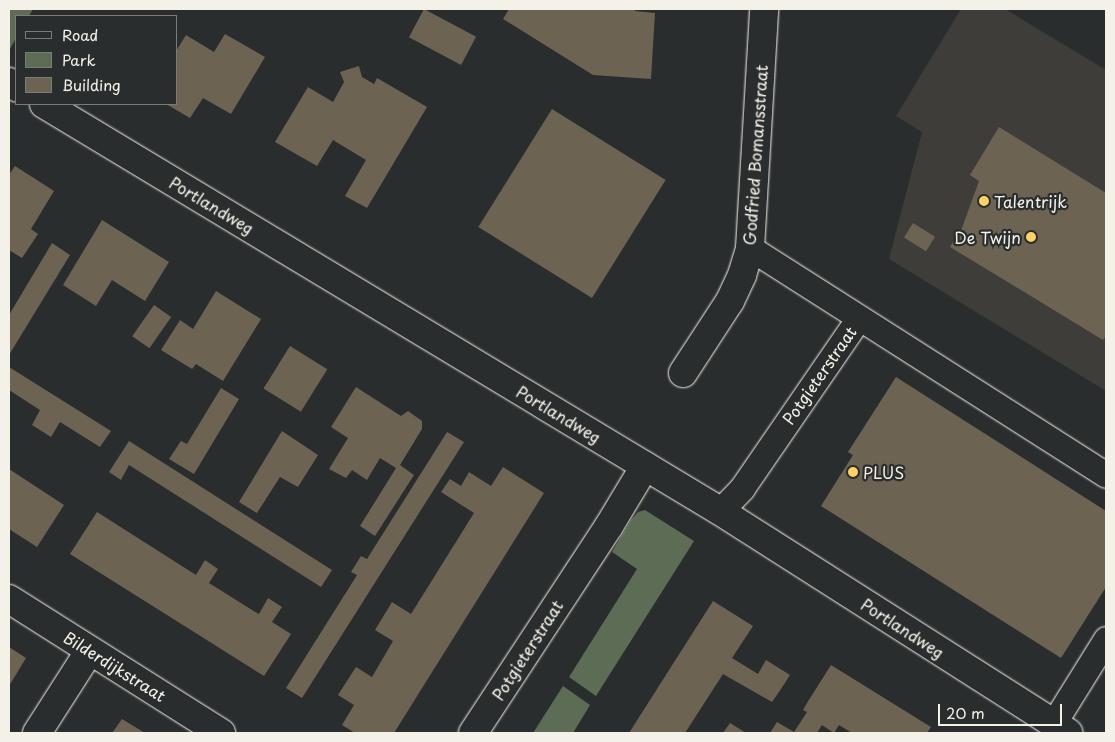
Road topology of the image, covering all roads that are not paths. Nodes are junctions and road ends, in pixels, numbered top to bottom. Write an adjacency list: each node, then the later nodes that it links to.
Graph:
1 (764, 9): 3 (street, Godfried Bomansstraat)
2 (46, 105): 6 (street, Portlandweg)
3 (750, 248): 4 (lane, Potgieterstraat); 5 (street, Godfried Bomansstraat)
4 (859, 318): 7 (lane); 8 (lane, Potgieterstraat)
5 (684, 373)
6 (645, 466): 8 (street, Portlandweg); 15 (street, Potgieterstraat)
7 (1106, 475)
8 (720, 512): 12 (street, Portlandweg)
9 (9, 598): 11 (street, Bilderdijkstraat)
10 (1106, 639): 12 (lane)
11 (90, 650): 13 (street); 14 (street, Bilderdijkstraat)
12 (1061, 728)
13 (37, 733)
14 (221, 733)
15 (473, 733)

